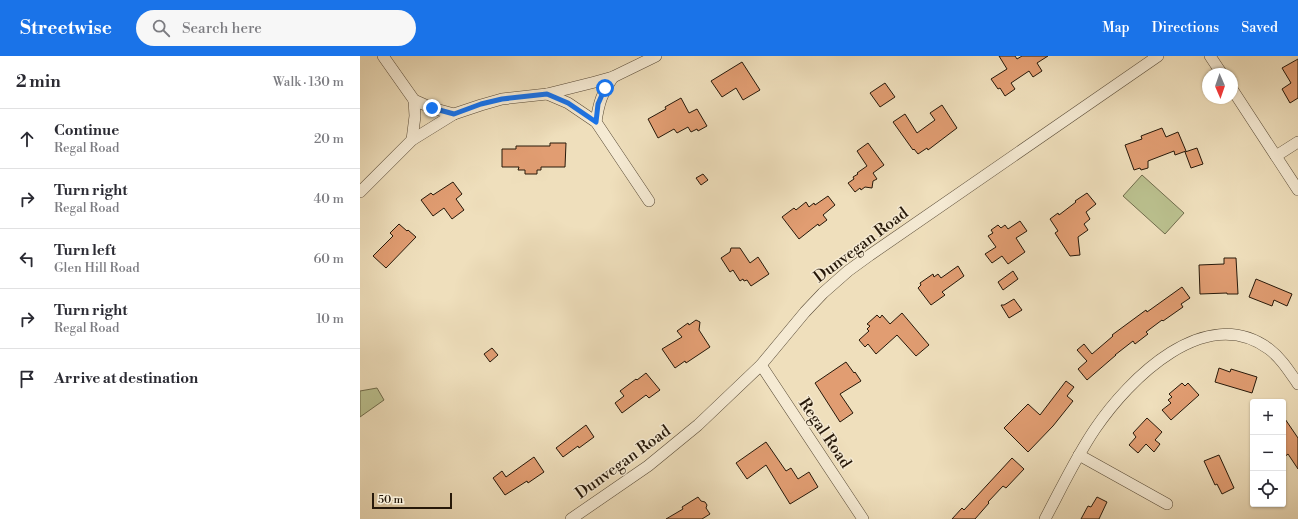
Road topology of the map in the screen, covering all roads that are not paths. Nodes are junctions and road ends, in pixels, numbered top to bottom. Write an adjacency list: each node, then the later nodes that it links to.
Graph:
1 (383, 56): 9 (street)
2 (656, 56): 6 (street)
3 (1158, 56): 18 (street, Dunvegan Road)
4 (1210, 56): 5 (street)
5 (1218, 68)
6 (613, 77): 7 (street); 11 (street)
7 (547, 94): 10 (street); 11 (street)
8 (1238, 99): 14 (street)
9 (414, 100): 10 (street); 12 (street)
10 (454, 114): 12 (street)
11 (596, 122): 17 (street)
12 (412, 140): 16 (street)
13 (1298, 142): 14 (street)
14 (1276, 156): 15 (street)
15 (1298, 190)
16 (360, 192)
17 (649, 201)
18 (761, 365): 22 (street, Dunvegan Road); 23 (street, Regal Road)
19 (1298, 384): 20 (street)
20 (1079, 455): 21 (street); 24 (street)
21 (1167, 504)
22 (571, 519)
23 (863, 519)
24 (1045, 519)

